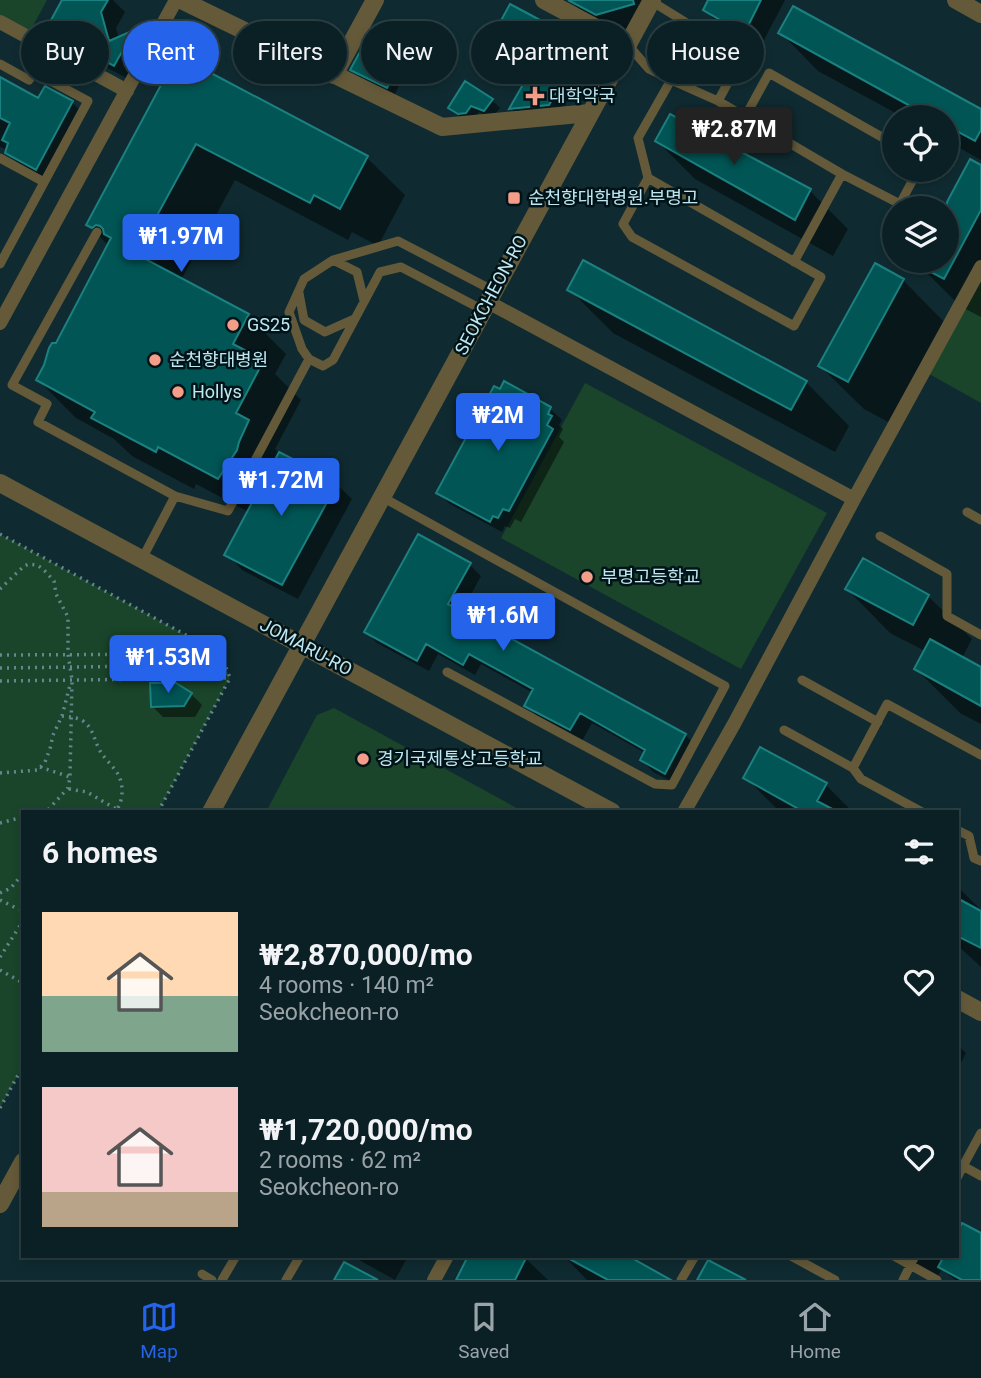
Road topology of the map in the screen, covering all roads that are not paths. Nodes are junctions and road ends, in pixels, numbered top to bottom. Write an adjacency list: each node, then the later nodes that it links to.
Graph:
1 (178, 0): 9 (street); 19 (street)
2 (375, 0): 11 (street)
3 (544, 0): 7 (street)
4 (652, 0): 10 (street, SEOKCHEON-RO); 20 (lane)
5 (956, 0): 6 (street)
6 (981, 13)
7 (583, 21)
8 (0, 22): 19 (street)
9 (233, 26)
10 (633, 36)
11 (347, 51)
12 (633, 51): 14 (lane)
13 (0, 64): 27 (lane)
14 (647, 67)
15 (347, 81): 21 (street)
16 (606, 84): 21 (street, SEOKCHEON-RO)
17 (669, 84): 26 (lane)
18 (680, 84): 20 (lane)
19 (127, 91): 38 (street)
20 (718, 101): 22 (lane)
21 (590, 113): 36 (street, SEOKCHEON-RO)
22 (745, 117): 23 (lane); 25 (lane)
23 (882, 138)
24 (0, 158): 27 (lane)
25 (842, 174): 28 (lane); 31 (lane)
26 (648, 178): 31 (lane); 31 (lane)
27 (44, 182): 32 (lane)
28 (912, 182)
29 (97, 232): 41 (lane)
30 (333, 260): 34 (lane); 35 (lane); 36 (lane)
31 (794, 262)
32 (0, 264)
33 (981, 267): 43 (street)
34 (299, 292): 37 (lane); 39 (lane)
35 (364, 301): 36 (lane); 37 (lane)
36 (488, 301): 42 (street, SEOKCHEON-RO); 43 (street)
37 (354, 319): 39 (lane)
38 (0, 323)
39 (309, 359): 41 (lane)
40 (0, 483): 47 (street, JOMARU-RO)
41 (175, 496): 47 (lane)
42 (382, 497): 49 (street, SEOKCHEON-RO); 50 (lane)
43 (854, 499): 58 (street)
44 (967, 512): 45 (lane)
45 (981, 520)
46 (880, 536): 48 (lane)
47 (142, 559): 49 (street, JOMARU-RO)
48 (981, 635)
49 (302, 644): 56 (street, SEOKCHEON-RO); 57 (street, JOMARU-RO)
50 (447, 672)
51 (802, 680): 52 (lane)
52 (878, 722): 54 (lane); 55 (lane)
53 (784, 730): 55 (lane)
54 (981, 755)
55 (853, 768): 59 (lane)
56 (212, 810)
57 (608, 810)
58 (685, 810)
59 (918, 810)
60 (959, 831): 61 (lane)
61 (981, 861)
62 (959, 1000): 63 (street)
63 (981, 1012)
64 (981, 1133): 66 (lane)
65 (21, 1166): 69 (street)
66 (963, 1166): 67 (lane); 68 (lane)
67 (959, 1174)
68 (981, 1176)
69 (0, 1204)
70 (235, 1258): 78 (lane)
71 (299, 1258): 79 (lane)
72 (446, 1258): 80 (street)
73 (694, 1258): 81 (lane)
74 (795, 1258): 82 (lane)
75 (913, 1261): 83 (lane); 84 (lane)
76 (202, 1274): 77 (lane)
77 (212, 1280)
78 (222, 1280)
79 (286, 1280)
80 (434, 1280)
81 (681, 1280)
82 (835, 1280)
83 (903, 1280)
84 (937, 1280)

